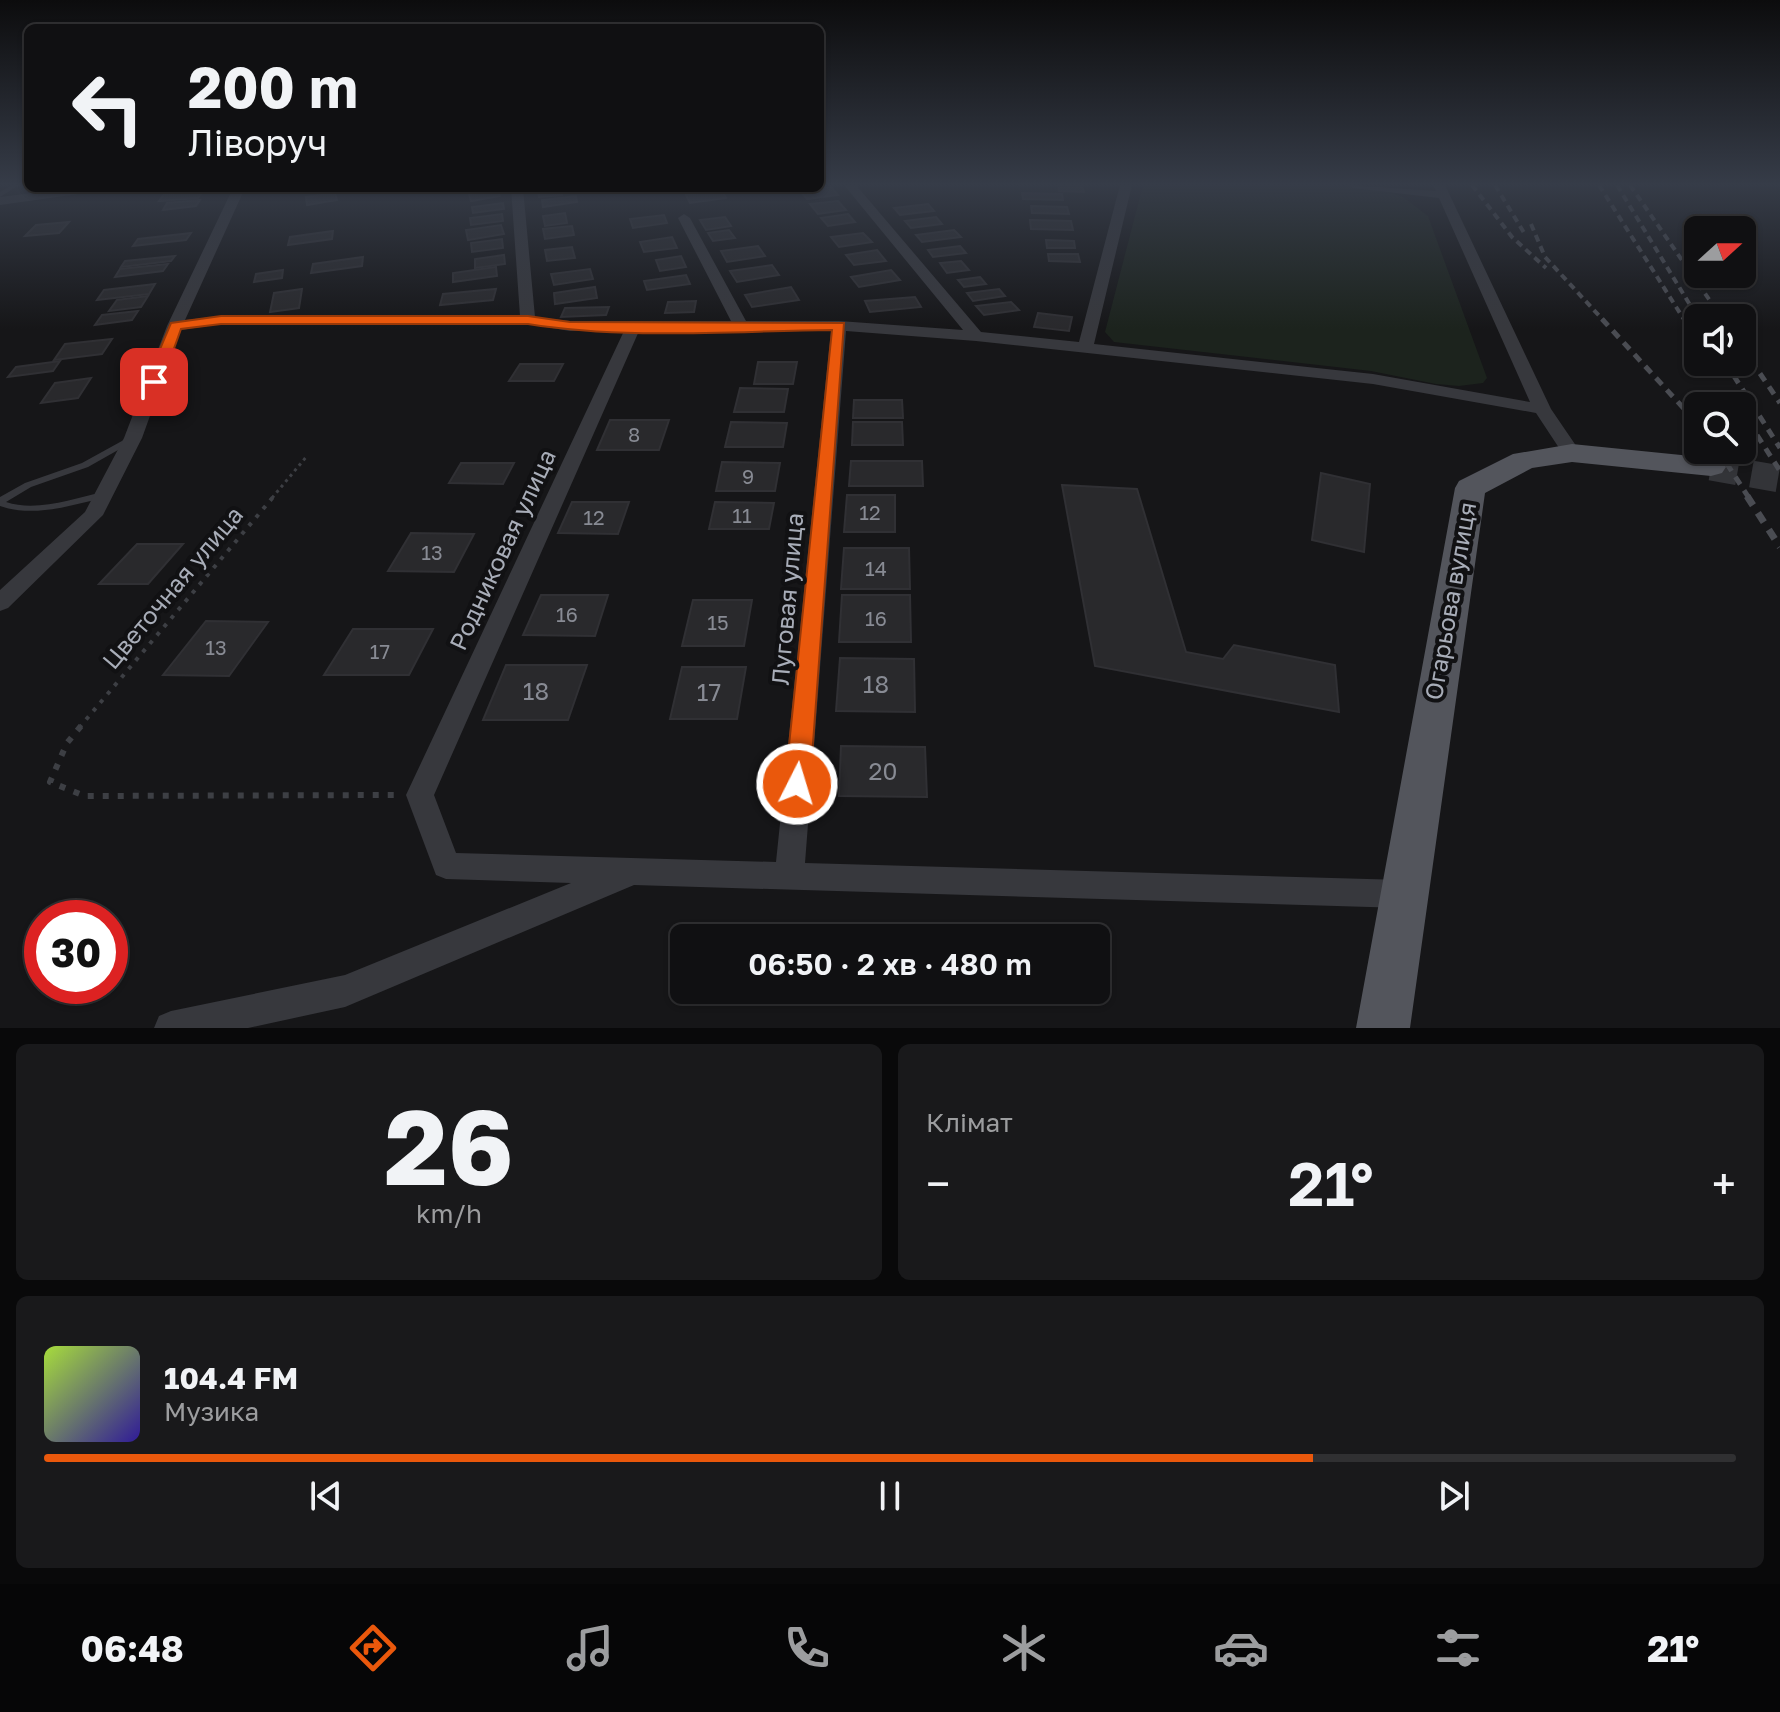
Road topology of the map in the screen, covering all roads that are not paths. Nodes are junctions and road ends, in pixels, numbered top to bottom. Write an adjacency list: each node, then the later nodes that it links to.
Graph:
1 (218, 233): 8 (street)
2 (521, 233): 7 (street)
3 (692, 233): 9 (street)
4 (890, 233): 12 (street)
5 (1114, 233): 13 (street)
6 (1461, 233): 14 (street)
7 (528, 320): 8 (street); 11 (street)
8 (175, 326): 15 (street)
9 (741, 326): 10 (street); 11 (street)
10 (839, 326): 12 (street); 22 (street, Луговая улица)
11 (633, 327): 21 (street, Родниковая улица)
12 (976, 336): 13 (street)
13 (1086, 346): 14 (street)
14 (1542, 409): 16 (street)
15 (133, 438): 18 (street); 19 (lane)
16 (1572, 453): 17 (main road); 23 (main road, Огарьова вулиця)
17 (1711, 467)
18 (103, 495): 19 (lane); 20 (street)
19 (0, 502)
20 (0, 603)
21 (633, 871): 22 (street); 24 (street)
22 (789, 876): 23 (street)
23 (1403, 894): 25 (main road)
24 (171, 1028)
25 (1383, 1028)

